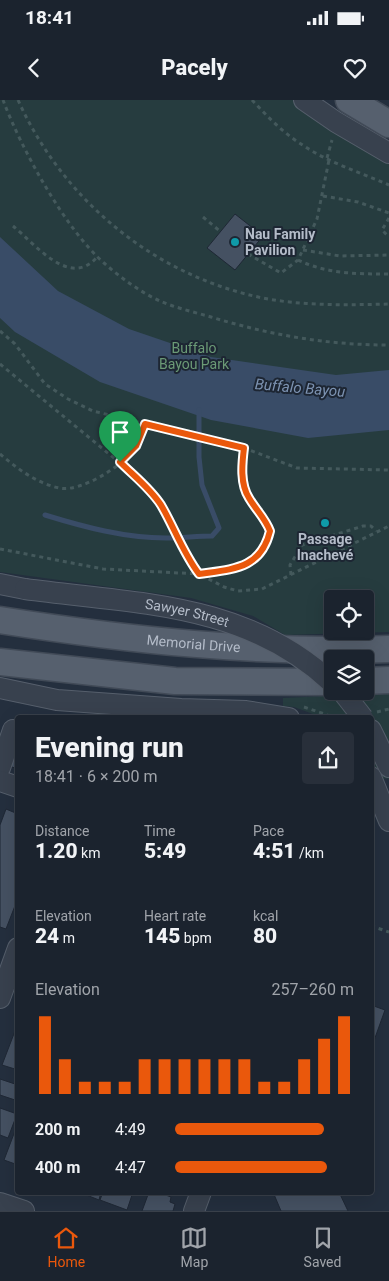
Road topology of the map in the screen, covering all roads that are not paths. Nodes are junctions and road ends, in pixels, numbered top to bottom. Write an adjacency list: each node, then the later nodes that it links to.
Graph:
1 (304, 100): 4 (street)
2 (349, 100): 3 (main road)
3 (389, 124)
4 (389, 153)
5 (0, 584): 9 (street, Sawyer Street, bridge)
6 (0, 620): 7 (main road, Memorial Drive)
7 (389, 650)
8 (0, 662): 12 (main road)
9 (324, 677)
10 (389, 680): 11 (main road)
11 (374, 681)
12 (324, 683)
13 (0, 688): 15 (street)
14 (349, 700): 16 (street, bridge)
15 (294, 712)
16 (361, 715)
17 (15, 730): 20 (street)
18 (374, 736): 19 (street)
19 (389, 767)
20 (0, 768)
21 (0, 781): 23 (street)
22 (374, 784): 24 (street)
23 (15, 786)
24 (389, 821)
25 (15, 959): 26 (street)
26 (5, 994)
27 (200, 1195): 30 (street)
28 (0, 1203): 29 (street)
29 (24, 1211)
30 (194, 1211)

